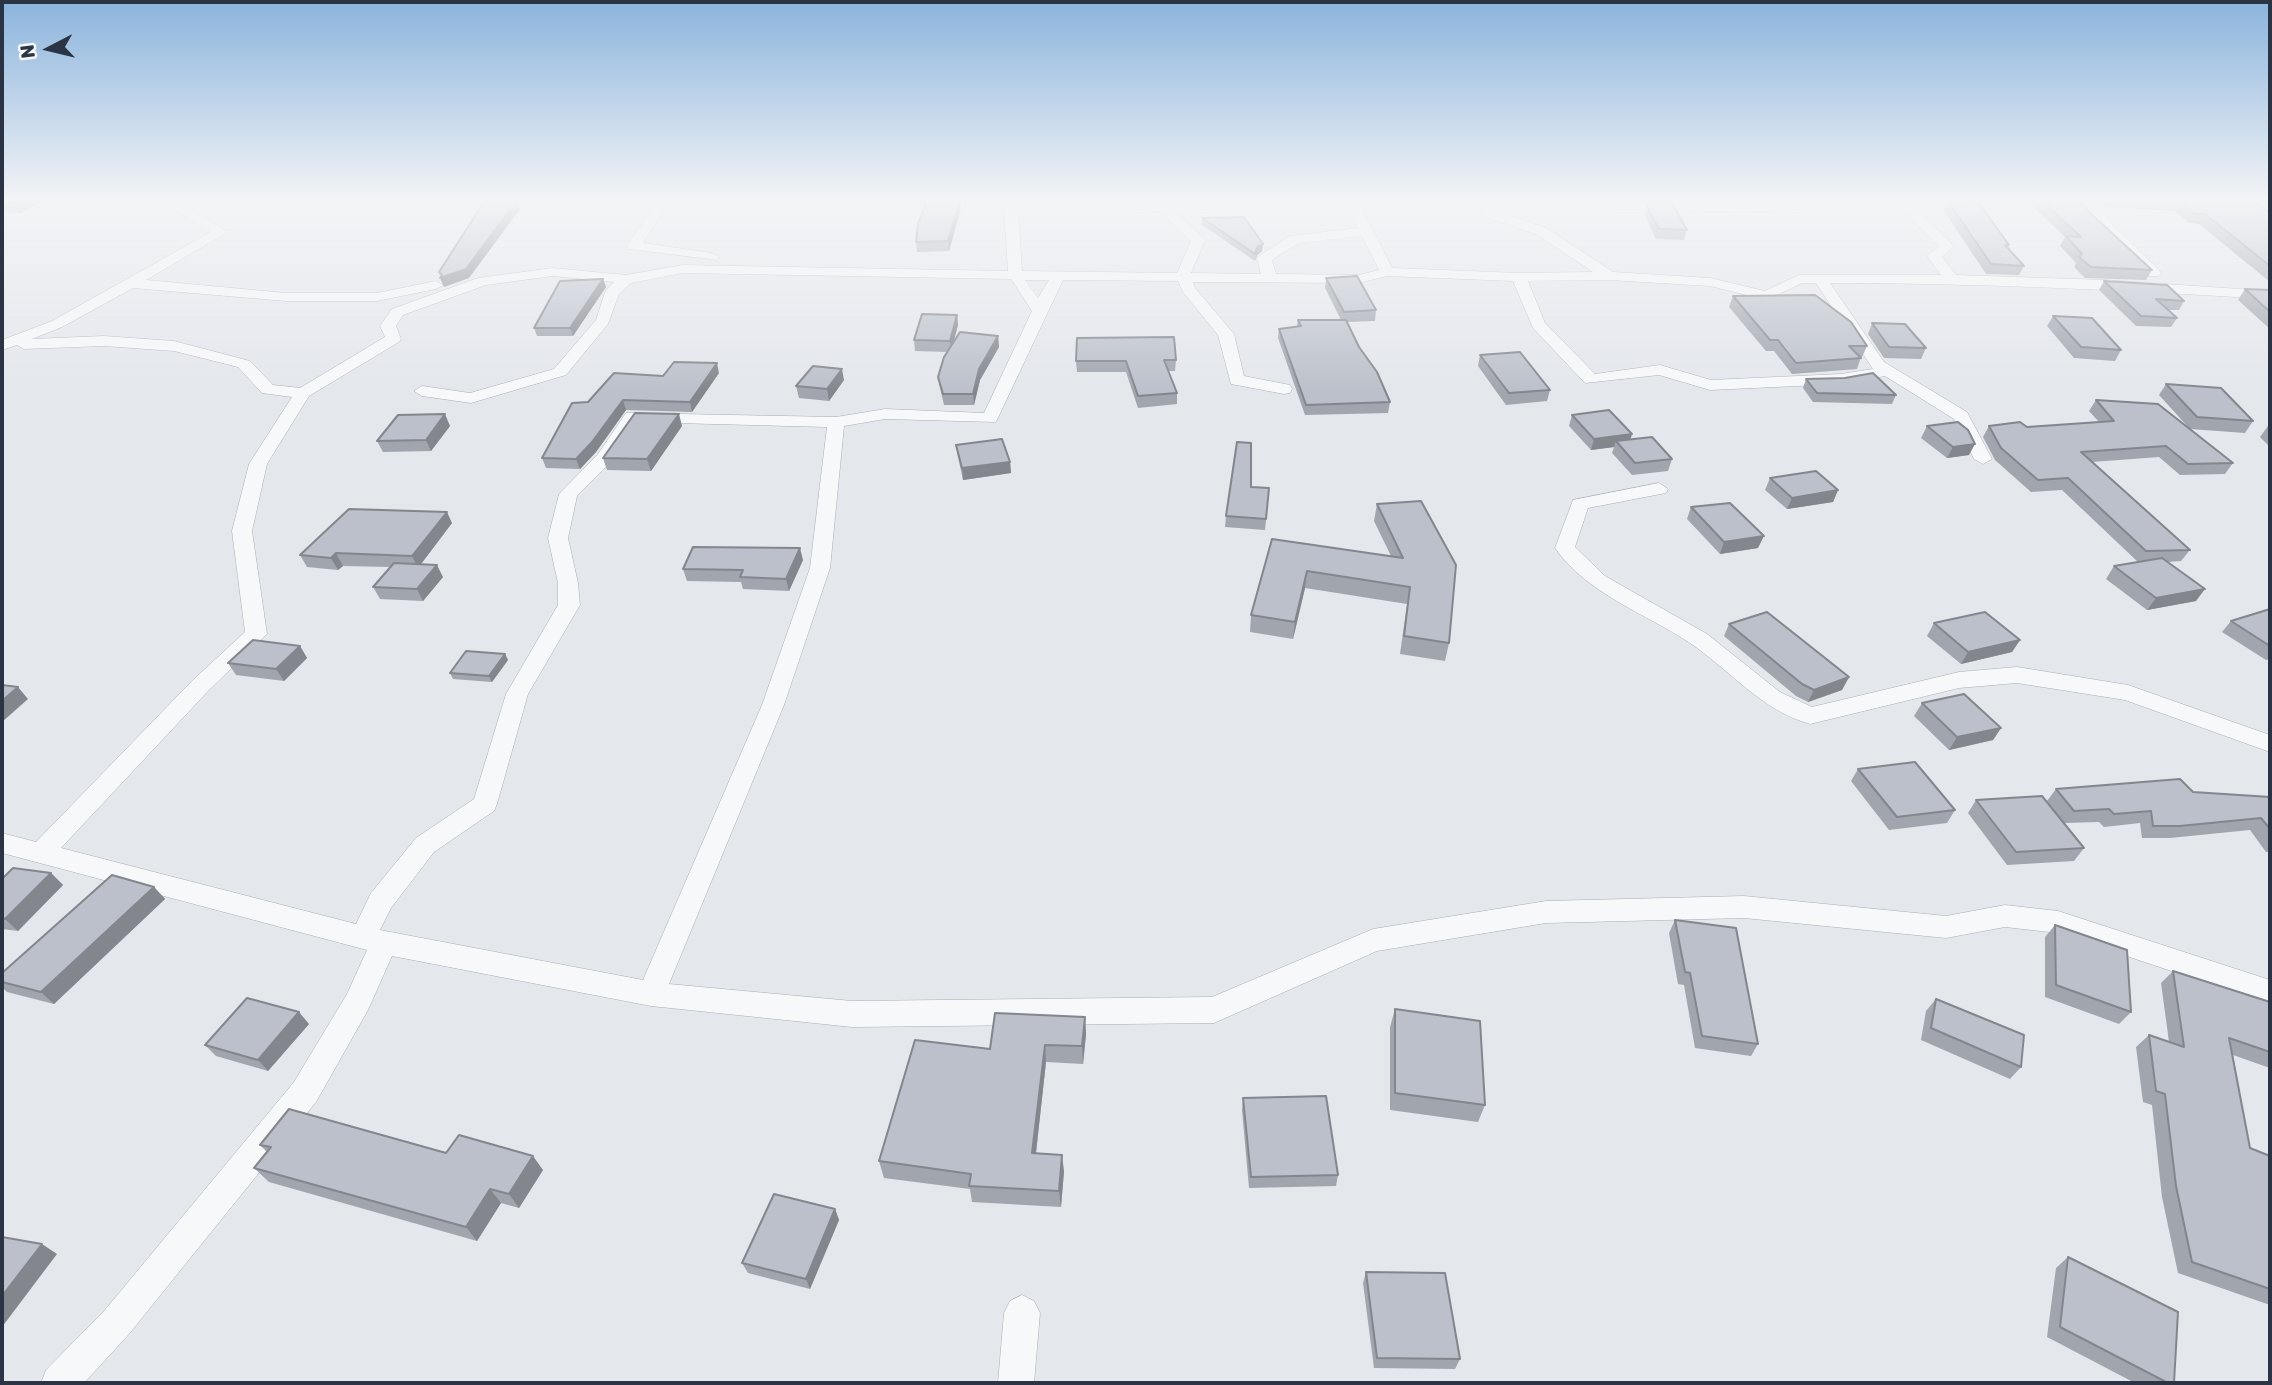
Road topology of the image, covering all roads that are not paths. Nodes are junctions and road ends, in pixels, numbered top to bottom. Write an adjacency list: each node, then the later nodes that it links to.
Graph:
1 (165, 264): 22 (street)
2 (757, 264): 11 (street)
3 (1014, 264): 12 (street)
4 (1189, 264): 15 (street)
5 (1265, 264): 18 (street)
6 (1383, 264): 10 (street)
7 (1590, 264): 14 (street)
8 (1940, 264): 21 (street)
9 (2144, 264): 24 (street)
10 (1387, 272): 16 (street); 18 (street)
11 (822, 273): 12 (street); 19 (street)
12 (1015, 275): 13 (street); 27 (street)
13 (1058, 276): 15 (street); 27 (street)
14 (1609, 276): 16 (street); 20 (street)
15 (1184, 277): 17 (street); 26 (street)
16 (1519, 277): 29 (street)
17 (1252, 278): 18 (street); 26 (street)
18 (1270, 278)
19 (626, 279): 23 (street); 31 (street)
20 (1820, 279): 21 (street); 29 (street)
21 (1952, 279): 24 (street)
22 (130, 283): 23 (street); 28 (street)
23 (477, 283): 32 (street)
24 (2169, 288): 25 (street)
25 (2270, 295)
26 (1201, 304): 30 (street)
27 (1039, 310): 33 (street)
28 (2, 345): 32 (street)
29 (1888, 371): 34 (street)
30 (1284, 388)
31 (422, 391)
32 (303, 393): 38 (street)
33 (836, 422): 39 (street); 41 (street)
34 (1983, 459)
35 (1659, 489): 36 (street)
36 (2270, 744)
37 (2, 843): 38 (street)
38 (42, 852): 39 (street)
39 (374, 940): 41 (street); 43 (street)
40 (2270, 992): 41 (street)
41 (651, 994)
42 (1022, 1313): 44 (street)
43 (59, 1383)
44 (1016, 1383)

